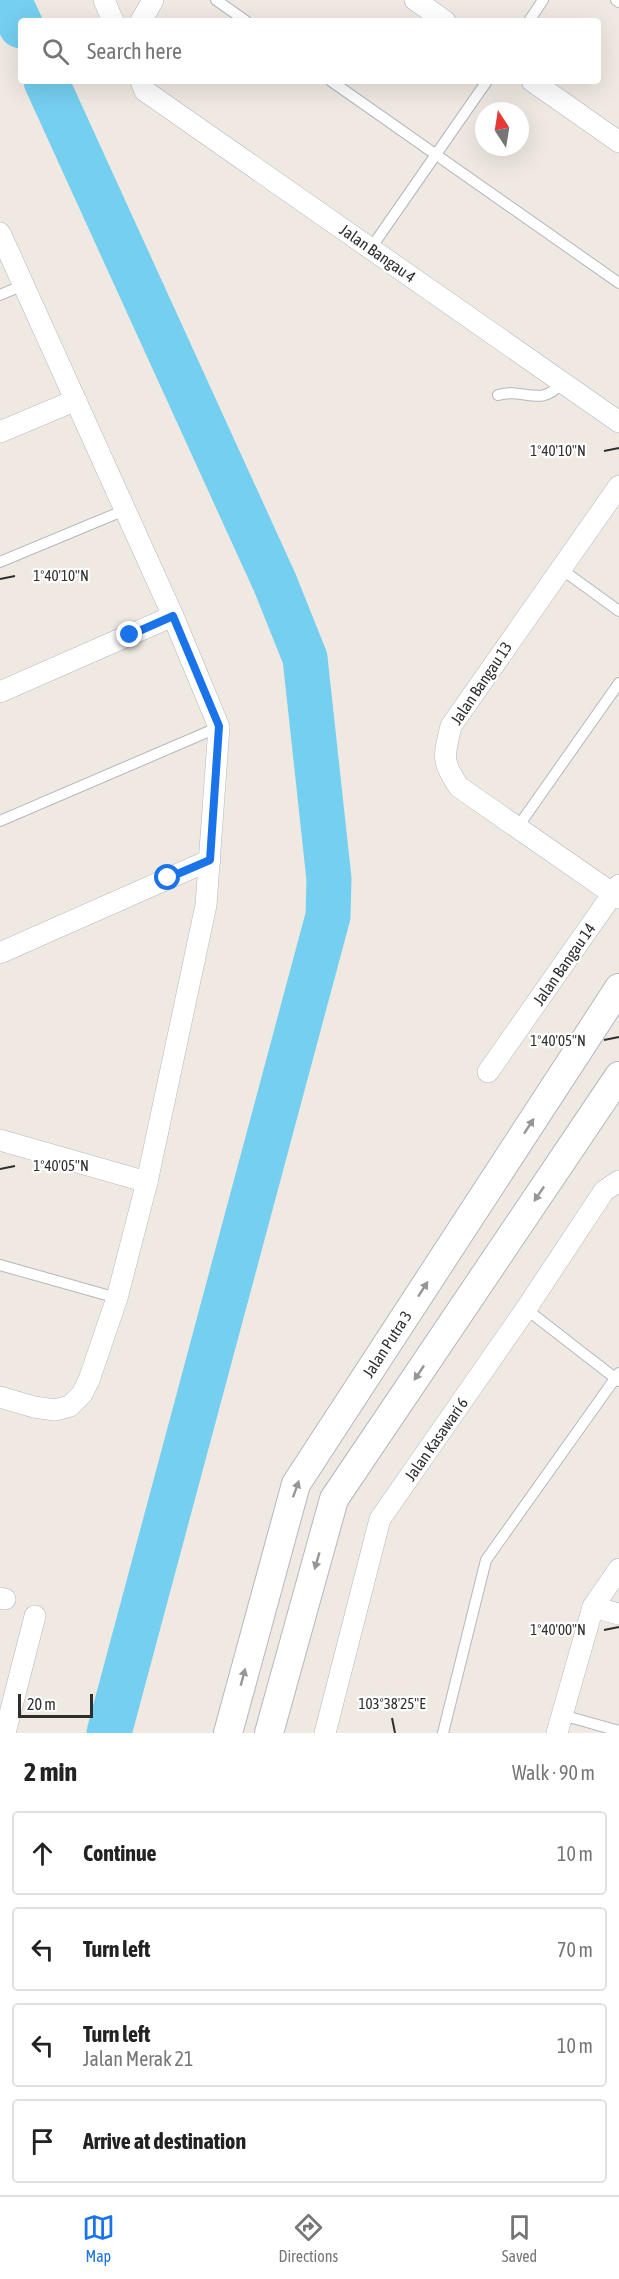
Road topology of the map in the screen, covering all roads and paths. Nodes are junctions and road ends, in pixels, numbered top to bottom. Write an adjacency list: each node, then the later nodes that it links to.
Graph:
1 (104, 0): 6 (street)
2 (153, 0): 7 (street)
3 (216, 0): 8 (lane)
4 (415, 0): 9 (street)
5 (543, 0): 10 (lane)
6 (112, 18)
7 (143, 18)
8 (242, 18)
9 (441, 18)
10 (531, 18)
11 (142, 84): 18 (street, Jalan Bangau 4)
12 (336, 84): 16 (lane)
13 (485, 84): 16 (lane)
14 (536, 84): 15 (street)
15 (619, 142)
16 (436, 154): 18 (lane); 19 (lane)
17 (0, 233): 20 (street)
18 (371, 249): 22 (street, Jalan Bangau 4)
19 (619, 283)
20 (24, 285): 21 (lane); 24 (street)
21 (0, 295)
22 (562, 382): 23 (lane); 25 (street, Jalan Bangau 4)
23 (498, 395)
24 (76, 400): 26 (street); 28 (street)
25 (619, 422)
26 (0, 432)
27 (619, 486): 30 (street, Jalan Bangau 13)
28 (125, 510): 29 (lane); 32 (street)
29 (0, 562)
30 (561, 569): 31 (lane); 37 (street, Jalan Bangau 13)
31 (619, 611)
32 (173, 616): 34 (street); 35 (street)
33 (619, 683): 37 (lane)
34 (0, 692)
35 (219, 726): 36 (lane); 38 (street)
36 (0, 821)
37 (517, 828): 39 (street, Jalan Bangau 13)
38 (210, 860): 40 (street); 46 (street)
39 (617, 892): 42 (street, Jalan Bangau 14)
40 (0, 953)
41 (619, 988): 59 (street, Jalan Putra 3, one-way to 41)
42 (488, 1072)
43 (619, 1076): 60 (street, one-way to 60)
44 (0, 1140): 46 (street)
45 (619, 1181): 49 (street, Jalan Kasawari 6)
46 (147, 1182): 48 (street)
47 (0, 1265): 48 (lane)
48 (117, 1298): 51 (street)
49 (526, 1309): 50 (lane); 61 (street, Jalan Kasawari 6)
50 (618, 1378): 62 (lane)
51 (0, 1397)
52 (619, 1569): 53 (street)
53 (593, 1607): 54 (street); 57 (street)
54 (619, 1614)
55 (35, 1616): 56 (street)
56 (5, 1720)
57 (559, 1724): 58 (lane)
58 (619, 1731)
59 (228, 1733)
60 (269, 1733)
61 (325, 1733)
62 (443, 1733)

